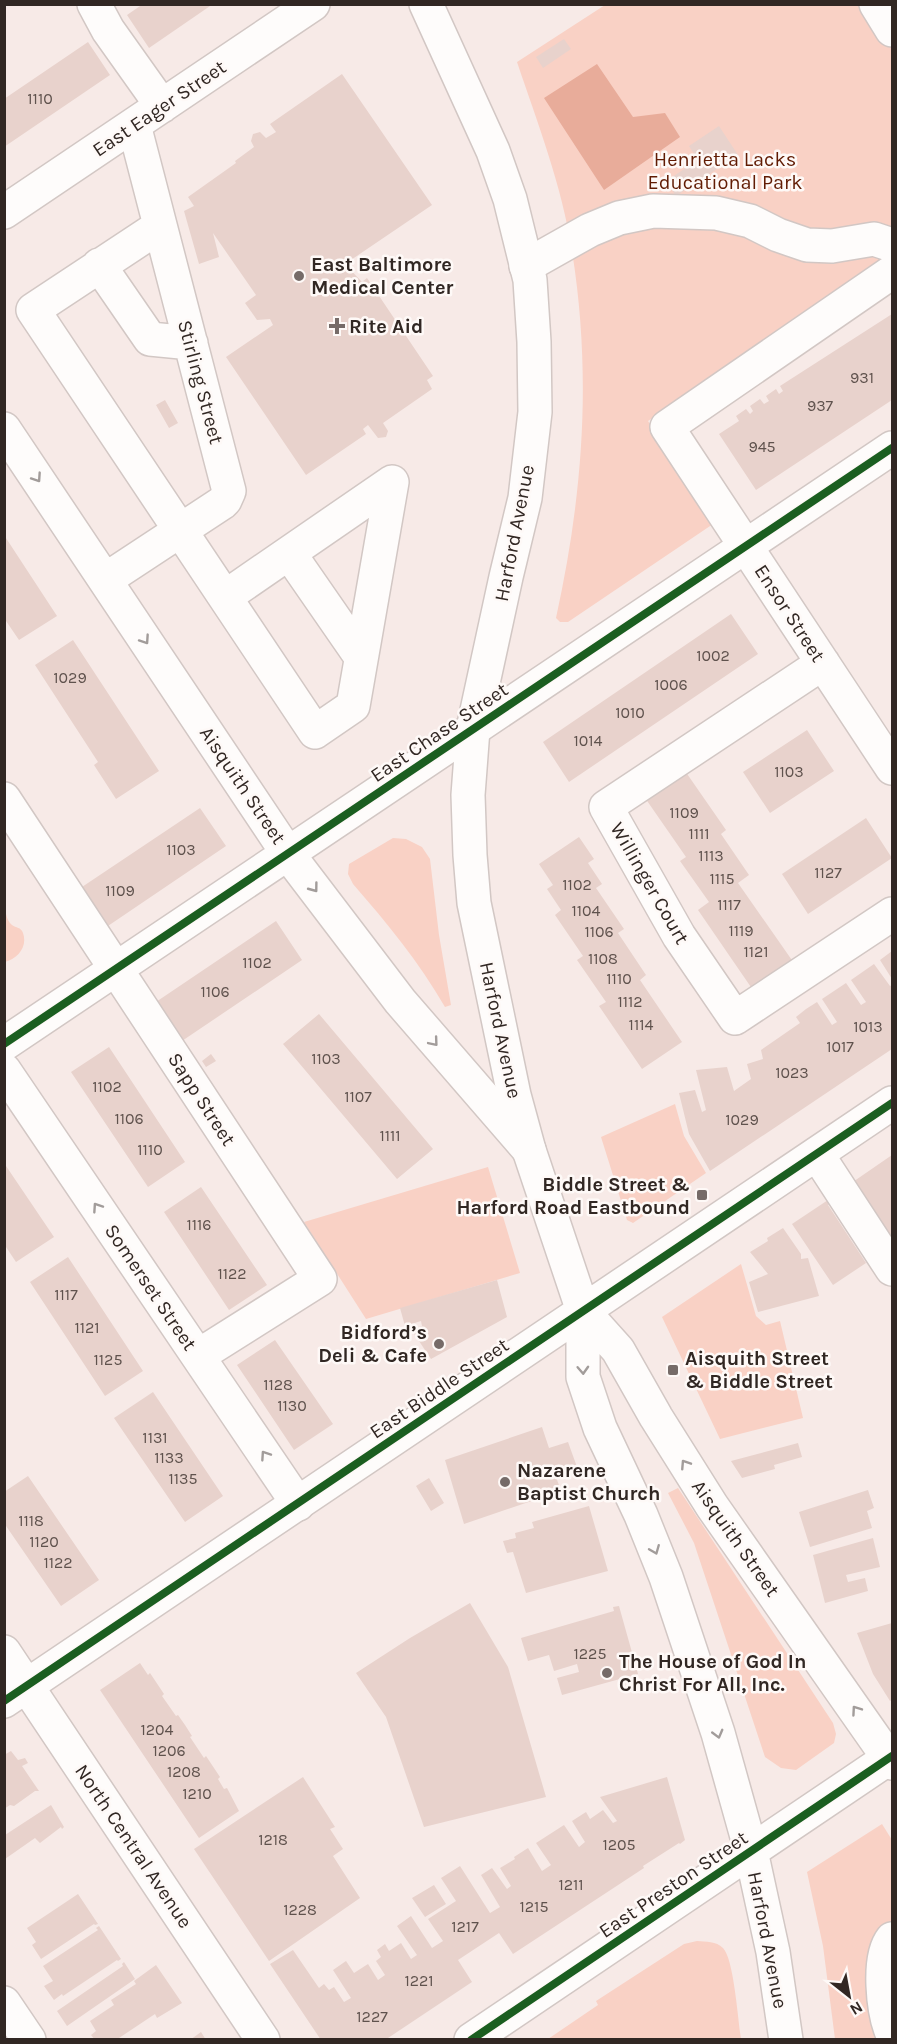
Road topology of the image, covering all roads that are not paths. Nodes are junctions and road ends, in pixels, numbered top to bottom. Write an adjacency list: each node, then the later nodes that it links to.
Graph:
1 (94, 4): 6 (main road)
2 (313, 4): 6 (main road, East Eager Street)
3 (426, 4): 12 (main road, Harford Avenue)
4 (876, 4): 5 (main road)
5 (892, 30)
6 (162, 106): 7 (main road, East Eager Street)
7 (134, 125): 8 (main road, East Eager Street); 9 (main road, Stirling Street)
8 (4, 212)
9 (160, 226): 11 (main road); 14 (main road, Stirling Street)
10 (892, 245): 12 (main road)
11 (99, 266): 14 (main road); 17 (main road)
12 (526, 266): 24 (main road, Harford Avenue)
13 (892, 272): 18 (main road, Ensor Street)
14 (191, 343): 17 (main road, Stirling Street)
15 (4, 429): 20 (main road, Aisquith Street, one-way to 20)
16 (892, 448): 18 (main road, East Chase Street)
17 (180, 531): 20 (main road, Stirling Street); 21 (main road)
18 (746, 546): 23 (main road, Ensor Street); 24 (main road, East Chase Street)
19 (289, 553): 21 (main road); 22 (main road); 22 (main road)
20 (105, 580): 27 (main road, Aisquith Street, one-way to 27)
21 (225, 597): 22 (main road)
22 (361, 657)
23 (823, 663): 25 (main road, Ensor Street); 28 (main road, Willinger Court)
24 (473, 729): 27 (main road, East Chase Street); 33 (main road, Harford Avenue)
25 (892, 768)
26 (4, 799): 29 (main road, Sapp Street)
27 (288, 854): 29 (main road, East Chase Street); 33 (main road, Aisquith Street, one-way to 33)
28 (892, 914)
29 (116, 969): 30 (main road, East Chase Street); 37 (main road, Sapp Street)
30 (4, 1044)
31 (4, 1070): 37 (main road, Somerset Street, one-way to 31)
32 (892, 1103): 34 (main road, East Biddle Street)
33 (529, 1150): 36 (main road, Harford Avenue)
34 (817, 1154): 35 (main road); 36 (main road, East Biddle Street)
35 (892, 1269)
36 (584, 1311): 38 (main road, East Biddle Street); 41 (main road, Aisquith Street, one-way to 36); 42 (main road, Harford Avenue, one-way to 42)
37 (198, 1356): 38 (main road, Somerset Street, one-way to 37)
38 (298, 1504): 40 (main road, East Biddle Street)
39 (4, 1652): 40 (main road, North Central Avenue)
40 (16, 1693): 47 (main road, North Central Avenue)
41 (891, 1759): 42 (main road, East Preston Street)
42 (751, 1851): 48 (main road, East Preston Street); 49 (main road, Harford Avenue)
43 (892, 1939): 45 (main road)
44 (4, 2003): 46 (main road)
45 (892, 2033)
46 (29, 2040)
47 (263, 2040)
48 (471, 2040)
49 (786, 2040)

